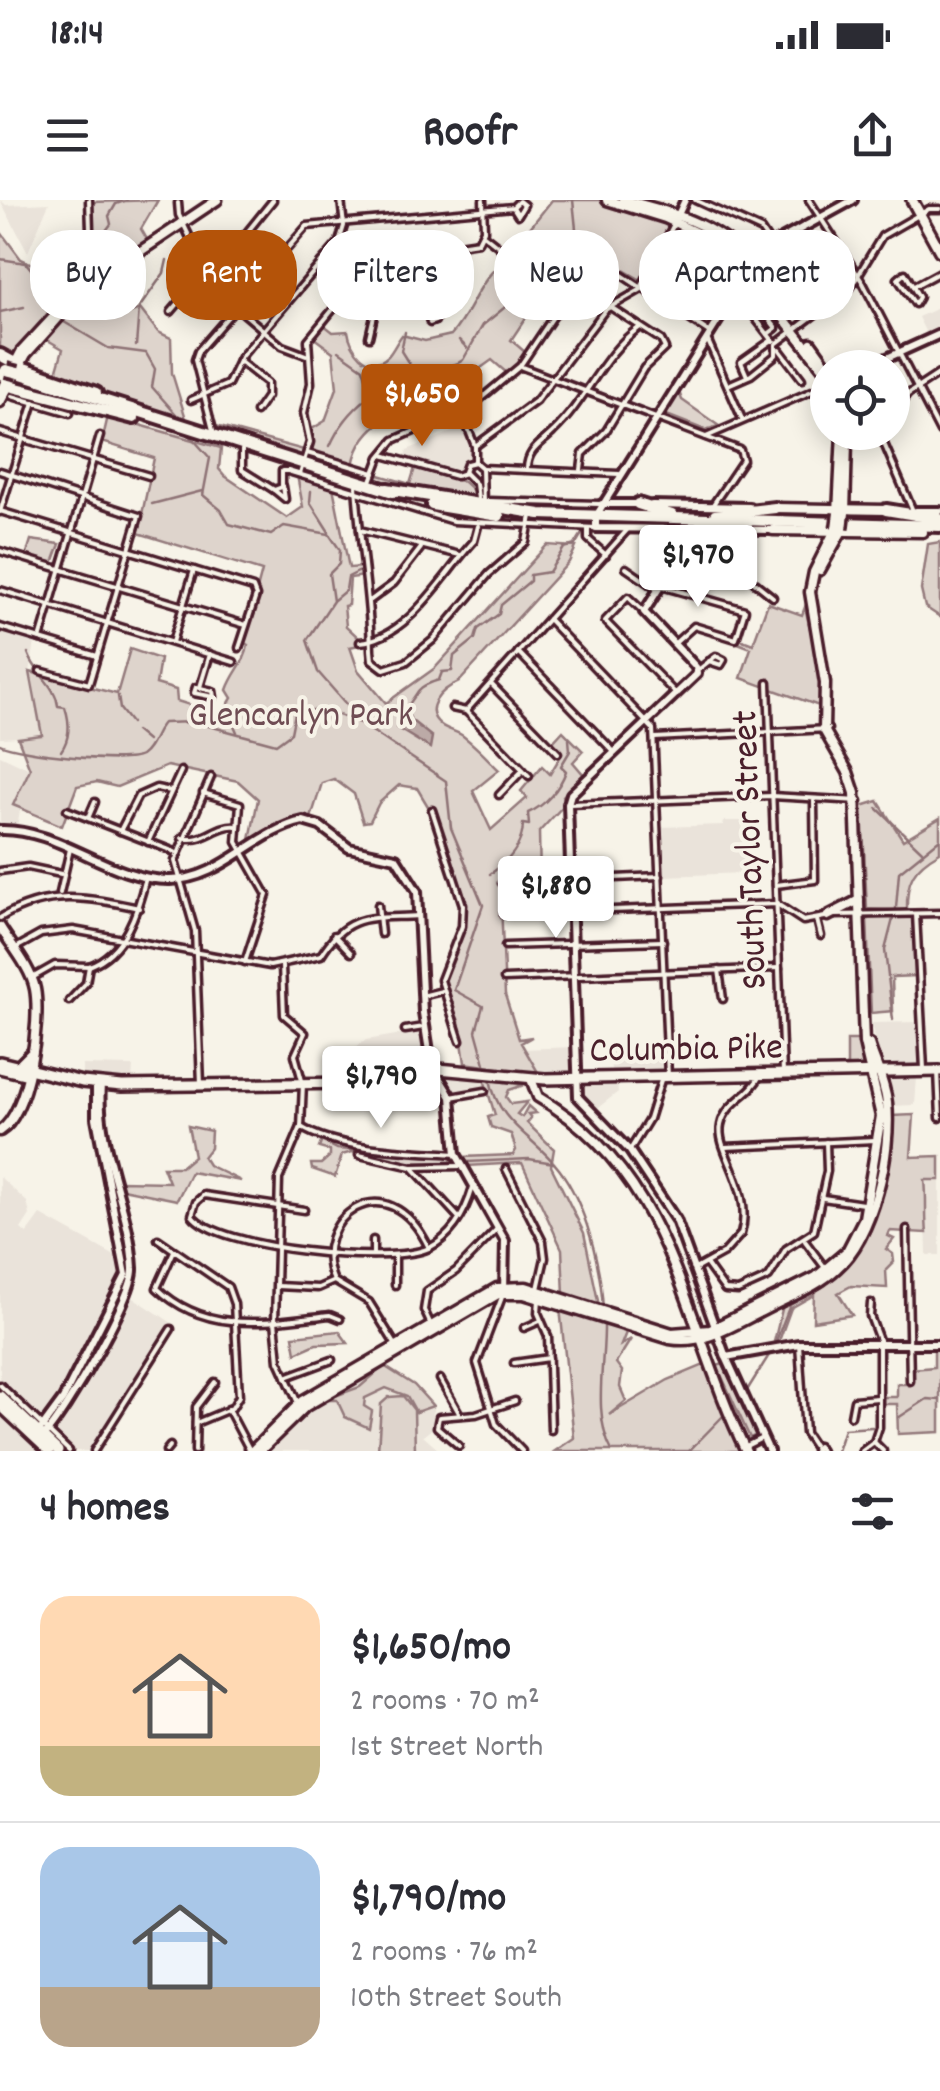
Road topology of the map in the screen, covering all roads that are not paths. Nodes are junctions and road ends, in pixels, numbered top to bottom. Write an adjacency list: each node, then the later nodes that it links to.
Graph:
1 (89, 200): 22 (street)
2 (213, 200): 21 (main road)
3 (273, 200): 24 (street)
4 (341, 200): 18 (street)
5 (482, 200): 15 (street)
6 (607, 200): 19 (main road)
7 (623, 200): 19 (main road)
8 (685, 200): 19 (street)
9 (695, 200): 28 (street)
10 (809, 200): 20 (street)
11 (853, 200): 20 (street)
12 (914, 200): 17 (main road)
13 (178, 203): 21 (street)
14 (513, 207): 15 (street)
15 (484, 208): 18 (street); 32 (street)
16 (940, 209): 17 (street)
17 (921, 213): 36 (main road); 40 (street)
18 (343, 220): 25 (street); 31 (street)
19 (676, 220): 26 (street); 27 (main road)
20 (819, 220): 29 (street); 30 (street)
21 (183, 222): 23 (street); 35 (main road)
22 (88, 230)
23 (187, 230)
24 (249, 230)
25 (343, 230)
26 (671, 230)
27 (696, 230)
28 (761, 230)
29 (800, 230)
30 (826, 230)
31 (297, 234)
32 (482, 235): 33 (street); 34 (street)
33 (474, 244)
34 (494, 244)
35 (146, 247)
36 (940, 247)
37 (317, 267): 55 (street)
38 (855, 272): 40 (street)
39 (940, 272): 41 (street)
40 (858, 276): 54 (street); 61 (street)
41 (914, 286): 41 (street)
42 (619, 312): 53 (street)
43 (53, 320): 70 (main road)
44 (225, 320): 78 (street)
45 (252, 320): 55 (street)
46 (322, 320): 64 (street)
47 (372, 320): 58 (street)
48 (550, 320): 66 (street)
49 (595, 320): 71 (street)
50 (688, 320): 56 (street)
51 (717, 320): 56 (street)
52 (790, 320): 54 (main road)
53 (641, 327): 75 (street); 82 (street)
54 (797, 329): 59 (street); 60 (main road)
55 (263, 330): 64 (street); 65 (street)
56 (708, 334): 73 (street); 86 (street)
57 (940, 334): 62 (street)
58 (369, 337)
59 (774, 342): 59 (street); 69 (street); 69 (street); 72 (street)
60 (812, 350)
61 (899, 350)
62 (904, 350)
63 (0, 355): 70 (highway)
64 (306, 355): 103 (street)
65 (239, 361): 78 (street); 84 (street)
66 (520, 366): 71 (street); 83 (street)
67 (910, 372): 74 (street)
68 (940, 374): 74 (street)
69 (748, 376): 73 (street)
70 (8, 377): 80 (main road); 81 (street); 90 (highway)
71 (555, 379): 75 (street); 95 (street)
72 (802, 380)
73 (728, 385): 87 (street)
74 (917, 386): 77 (street); 89 (street)
75 (589, 392): 82 (street); 105 (street)
76 (810, 392): 87 (street)
77 (910, 394)
78 (207, 396): 79 (street); 92 (street)
79 (191, 400)
80 (0, 402)
81 (34, 402): 85 (street); 94 (street)
82 (622, 404): 86 (street); 106 (street)
83 (461, 411): 95 (street); 100 (street)
84 (256, 412)
85 (70, 414)
86 (654, 416): 93 (street); 109 (street)
87 (743, 420): 93 (street)
88 (0, 432): 94 (street)
89 (940, 432)
90 (198, 434): 92 (highway); 96 (highway)
91 (100, 436): 101 (street)
92 (214, 436): 99 (highway)
93 (706, 437): 124 (street)
94 (22, 438): 101 (street); 110 (street)
95 (475, 446): 102 (street)
96 (242, 450): 99 (highway); 116 (street)
97 (844, 450): 125 (main road)
98 (887, 450): 123 (street)
99 (272, 454): 103 (highway)
100 (381, 454): 108 (street); 114 (street)
101 (93, 460): 111 (street); 117 (street)
102 (475, 462): 104 (street); 108 (street)
103 (304, 464): 114 (highway); 114 (street); 115 (street)
104 (482, 468): 105 (street); 112 (street)
105 (528, 469): 106 (street)
106 (581, 470): 109 (street)
107 (0, 471): 110 (street)
108 (464, 473): 113 (street)
109 (619, 474): 118 (street)
110 (12, 475): 117 (street); 127 (street)
111 (150, 476)
112 (480, 476): 113 (street); 121 (street)
113 (472, 480): 121 (street)
114 (364, 482): 121 (street); 121 (highway); 133 (street)
115 (282, 485): 116 (street); 116 (street)
116 (274, 490)
117 (83, 496): 136 (street); 139 (street)
118 (600, 504): 119 (street); 121 (street); 129 (street)
119 (638, 504): 124 (street); 132 (highway)
120 (775, 508): 124 (highway); 125 (main road)
121 (482, 509): 128 (highway); 142 (street)
122 (886, 510): 123 (street); 125 (main road); 130 (highway)
123 (913, 510): 126 (street)
124 (714, 511): 130 (highway); 132 (highway)
125 (842, 511): 135 (main road, bridge)
126 (940, 511)
127 (0, 512): 136 (street)
128 (534, 519): 129 (highway); 159 (street)
129 (593, 524): 131 (street); 132 (highway); 141 (street)
130 (940, 524): 132 (highway); 137 (highway)
131 (624, 528): 132 (street); 141 (street)
132 (687, 528): 134 (highway); 134 (street); 147 (street); 149 (street)
133 (360, 530): 138 (street); 150 (street)
134 (773, 530): 135 (main road)
135 (839, 530): 137 (main road); 178 (main road)
136 (72, 532): 139 (street); 144 (street)
137 (923, 532)
138 (421, 548): 142 (street); 150 (street)
139 (130, 550): 145 (street); 146 (street)
140 (0, 551): 144 (street)
141 (606, 554): 154 (street)
142 (460, 555): 159 (street)
143 (626, 568): 147 (street)
144 (60, 569): 146 (street); 151 (street)
145 (194, 570): 152 (street); 156 (street)
146 (118, 586): 152 (street); 155 (street)
147 (660, 588): 153 (street); 162 (street)
148 (0, 590): 151 (street)
149 (774, 597)
150 (370, 600): 159 (street)
151 (50, 606): 155 (street); 158 (street)
152 (182, 606): 156 (street); 160 (street)
153 (644, 612): 162 (street); 174 (street)
154 (548, 619): 164 (street); 177 (street)
155 (107, 623): 160 (street); 166 (street)
156 (246, 625): 163 (street)
157 (0, 627): 158 (street)
158 (40, 639): 166 (street)
159 (370, 641): 161 (street)
160 (172, 642): 165 (street)
161 (360, 642)
162 (674, 644): 169 (street)
163 (239, 648)
164 (518, 652): 172 (street); 181 (street)
165 (210, 654): 168 (street); 173 (street)
166 (97, 656): 170 (street)
167 (709, 661): 169 (street)
168 (234, 662)
169 (698, 670): 174 (street)
170 (40, 671)
171 (768, 683): 179 (street, South Taylor Street)
172 (490, 684): 176 (street); 182 (street)
173 (200, 687)
174 (677, 695): 177 (street)
175 (452, 708): 176 (street)
176 (466, 711): 183 (street)
177 (648, 722): 180 (street); 181 (street)
178 (826, 730): 179 (street); 193 (main road)
179 (770, 734): 180 (street); 190 (street, South Taylor Street)
180 (655, 738): 191 (street)
181 (615, 752): 195 (street)
182 (558, 753)
183 (523, 770): 185 (street); 189 (street)
184 (181, 771): 187 (street)
185 (528, 776)
186 (211, 777): 188 (street)
187 (171, 791): 201 (street); 203 (street)
188 (204, 793): 199 (street); 202 (street)
189 (499, 796)
190 (772, 796): 191 (street); 192 (street); 214 (street, South Taylor Street)
191 (657, 800): 195 (street); 209 (street)
192 (814, 801): 193 (street); 214 (street)
193 (857, 801): 216 (main road); 224 (main road)
194 (94, 802): 198 (street)
195 (568, 804): 212 (street)
196 (67, 810): 198 (street)
197 (432, 810): 251 (street)
198 (88, 817): 201 (street)
199 (236, 826): 202 (street); 206 (street)
200 (0, 830): 204 (street)
201 (120, 831): 203 (street)
202 (182, 838): 205 (street)
203 (148, 842): 205 (street)
204 (70, 849): 208 (street); 210 (street)
205 (175, 852): 211 (street)
206 (243, 852): 211 (street); 226 (street); 242 (street)
207 (0, 871): 208 (street)
208 (61, 874): 215 (street)
209 (660, 876): 212 (street); 220 (street)
210 (146, 877): 211 (street); 219 (street)
211 (180, 880): 241 (street)
212 (571, 880): 213 (street); 221 (street)
213 (502, 883)
214 (776, 885): 217 (street, South Taylor Street)
215 (60, 895): 219 (street); 228 (street)
216 (859, 900): 224 (main road); 227 (main road)
217 (777, 904): 220 (street); 230 (street); 245 (street, South Taylor Street)
218 (378, 905): 229 (street)
219 (139, 908): 235 (street)
220 (661, 908): 221 (street); 236 (street)
221 (572, 912): 223 (street); 237 (street)
222 (940, 913): 225 (street)
223 (504, 914)
224 (862, 914): 225 (street); 227 (street); 264 (main road)
225 (916, 914): 265 (street)
226 (419, 916): 229 (street); 252 (street)
227 (828, 916): 230 (street)
228 (0, 918)
229 (380, 918): 232 (street); 233 (street)
230 (817, 920): 234 (street)
231 (1, 931): 239 (main road)
232 (382, 934)
233 (334, 935): 240 (street); 244 (street)
234 (821, 936)
235 (121, 938): 239 (street); 241 (street); 243 (street)
236 (662, 940): 237 (street); 247 (street)
237 (574, 944): 238 (street); 248 (street)
238 (505, 946)
239 (14, 949): 249 (main road)
240 (351, 952)
241 (197, 954): 242 (street); 273 (street)
242 (245, 962): 244 (street)
243 (88, 966): 249 (street); 254 (street)
244 (282, 966): 271 (street)
245 (779, 968): 246 (street); 266 (street, South Taylor Street)
246 (720, 970): 247 (street); 253 (street)
247 (664, 973): 248 (street); 268 (street)
248 (575, 976): 250 (street); 270 (street)
249 (31, 978): 258 (main road)
250 (504, 979)
251 (442, 991): 252 (street); 257 (street)
252 (422, 996): 255 (street)
253 (723, 999)
254 (69, 1002)
255 (424, 1027): 256 (street); 261 (street)
256 (405, 1030)
257 (460, 1042)
258 (32, 1053): 260 (main road); 263 (main road)
259 (0, 1065): 260 (main road, Columbia Pike); 263 (main road, Columbia Pike)
260 (17, 1066): 263 (main road, Columbia Pike)
261 (434, 1070): 269 (main road, Columbia Pike); 271 (main road, Columbia Pike); 276 (street)
262 (939, 1071): 265 (main road, Columbia Pike); 277 (street)
263 (30, 1072): 272 (main road, Columbia Pike); 279 (main road)
264 (876, 1072): 265 (main road, Columbia Pike); 266 (main road, Columbia Pike); 280 (main road)
265 (924, 1072)
266 (783, 1074): 267 (main road, Columbia Pike)
267 (755, 1075): 268 (main road, Columbia Pike); 274 (street); 274 (street)
268 (665, 1077): 270 (main road, Columbia Pike); 283 (street)
269 (529, 1078): 270 (main road, Columbia Pike); 325 (main road)
270 (578, 1079): 283 (street)
271 (303, 1086): 273 (main road, Columbia Pike); 278 (street)
272 (98, 1087): 273 (main road, Columbia Pike); 353 (street)
273 (202, 1087)
274 (747, 1090): 282 (street)
275 (485, 1091): 276 (street)
276 (450, 1097): 284 (street)
277 (940, 1118)
278 (300, 1127): 284 (street); 291 (street)
279 (0, 1131)
280 (882, 1140): 281 (street); 292 (main road)
281 (826, 1142): 282 (street); 290 (street)
282 (724, 1148): 306 (street)
283 (630, 1151): 307 (street)
284 (456, 1154): 286 (street)
285 (359, 1155): 287 (street)
286 (462, 1166): 287 (street); 289 (street)
287 (412, 1167): 294 (street)
288 (506, 1169): 313 (street)
289 (473, 1185): 294 (street); 295 (street)
290 (822, 1198): 292 (street); 299 (street)
291 (278, 1205): 293 (street); 300 (street); 300 (street)
292 (870, 1206): 308 (main road)
293 (304, 1210)
294 (460, 1219): 301 (street)
295 (497, 1229): 312 (street); 321 (street)
296 (907, 1229): 328 (street)
297 (158, 1240): 302 (street)
298 (373, 1240): 304 (street)
299 (804, 1241): 306 (street); 308 (street)
300 (277, 1245): 303 (street); 311 (street)
301 (429, 1248): 303 (street); 305 (street)
302 (174, 1250): 320 (street); 320 (street)
303 (330, 1255): 304 (street); 309 (street)
304 (373, 1256): 305 (street)
305 (395, 1256): 310 (street)
306 (706, 1264): 307 (street)
307 (695, 1269): 324 (street)
308 (828, 1272): 324 (main road)
309 (334, 1281): 311 (street); 330 (street)
310 (396, 1285)
311 (277, 1286): 319 (street)
312 (505, 1290): 313 (main road); 314 (main road); 316 (street); 321 (main road)
313 (539, 1294): 318 (street); 325 (main road)
314 (490, 1297): 316 (main road); 321 (main road)
315 (870, 1303): 327 (street)
316 (498, 1306): 346 (street)
317 (340, 1318): 319 (street)
318 (540, 1320): 322 (street); 332 (street)
319 (275, 1321): 320 (street); 335 (street)
320 (236, 1323): 347 (street)
321 (432, 1327): 330 (main road)
322 (524, 1328)
323 (171, 1329): 362 (street)
324 (716, 1331): 325 (main road); 331 (street)
325 (698, 1337): 357 (main road)
326 (799, 1344): 327 (street); 331 (street); 358 (street)
327 (879, 1344): 328 (street); 341 (street)
328 (910, 1344): 329 (street); 337 (street)
329 (940, 1344)
330 (397, 1348): 345 (main road)
331 (726, 1357): 354 (street)
332 (549, 1358): 334 (street); 352 (street)
333 (332, 1360): 335 (street)
334 (514, 1363)
335 (286, 1377): 345 (street)
336 (440, 1379): 348 (street)
337 (910, 1381)
338 (215, 1383): 342 (street)
339 (0, 1385): 353 (street)
340 (0, 1396): 353 (main road)
341 (878, 1398): 350 (street); 355 (street)
342 (198, 1402): 349 (street); 351 (street)
343 (515, 1402): 346 (street)
344 (0, 1405): 353 (main road)
345 (300, 1406): 364 (main road); 365 (main road)
346 (491, 1409): 348 (street); 366 (street)
347 (228, 1410): 349 (street); 364 (street)
348 (458, 1413): 356 (street)
349 (212, 1415): 351 (street)
350 (851, 1416)
351 (196, 1423): 363 (street)
352 (551, 1430)
353 (41, 1434): 359 (main road); 360 (main road); 361 (street)
354 (762, 1438): 357 (street); 367 (street)
355 (874, 1442): 368 (street); 369 (street)
356 (459, 1446)
357 (747, 1448)
358 (817, 1450)
359 (49, 1451)
360 (58, 1451)
361 (69, 1451)
362 (94, 1451)
363 (195, 1451)
364 (251, 1451)
365 (260, 1451)
366 (522, 1451)
367 (769, 1451)
368 (862, 1451)
369 (883, 1451)

